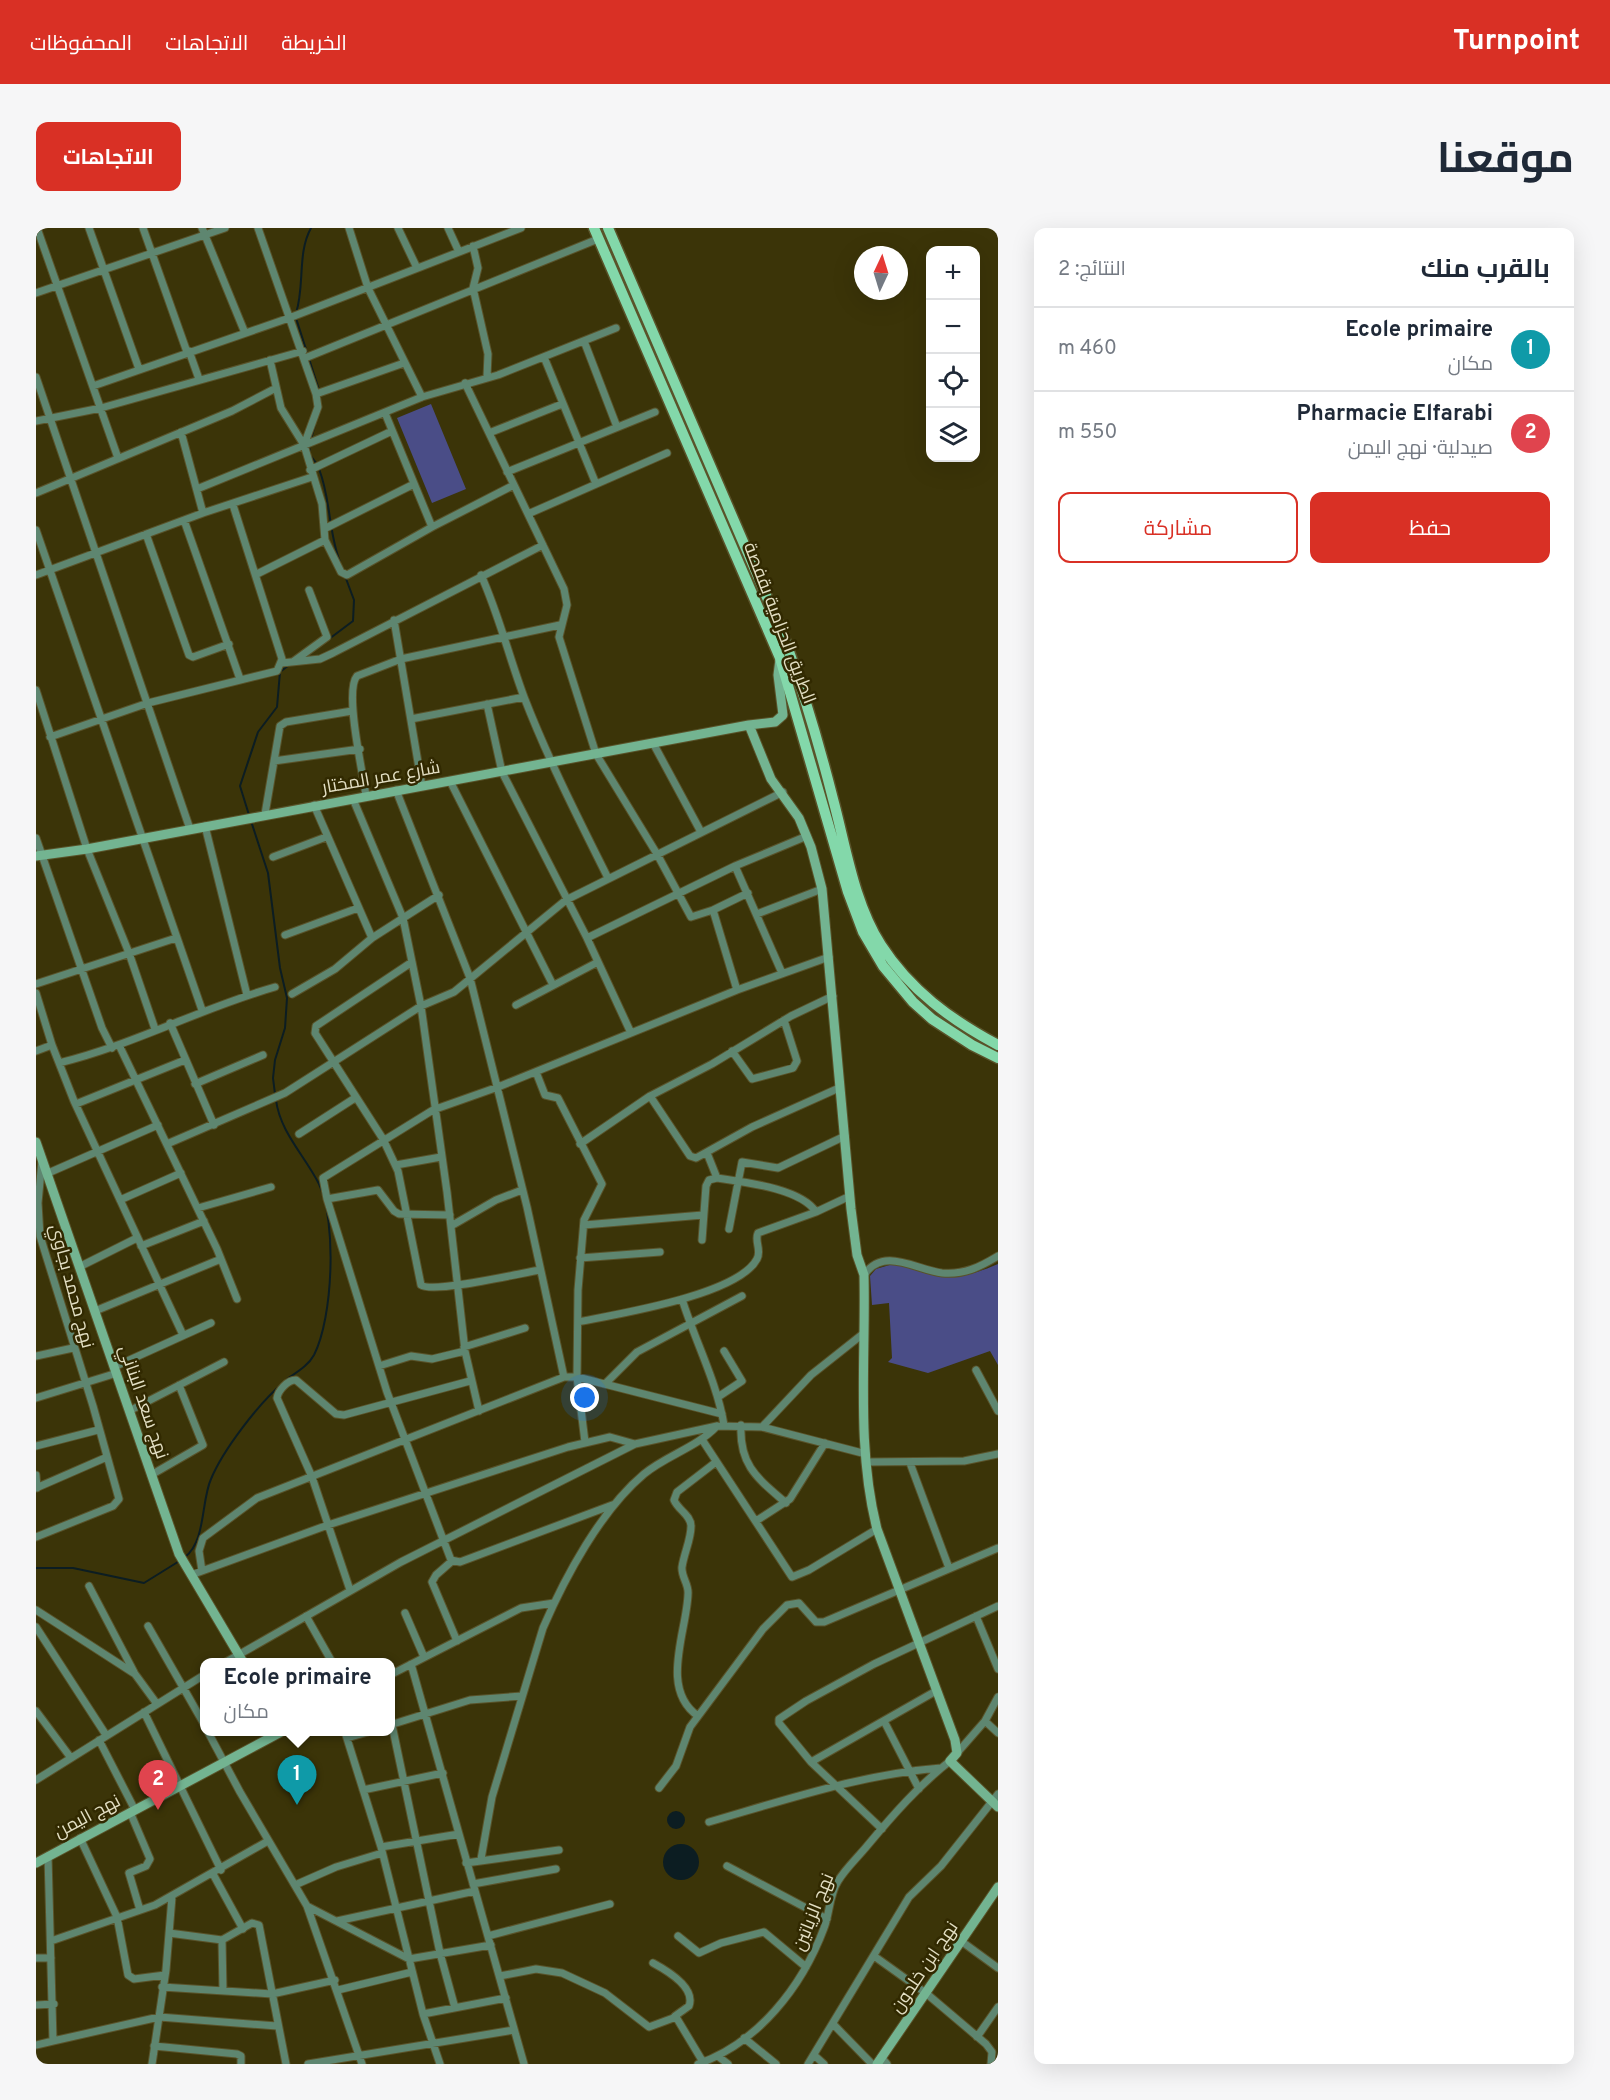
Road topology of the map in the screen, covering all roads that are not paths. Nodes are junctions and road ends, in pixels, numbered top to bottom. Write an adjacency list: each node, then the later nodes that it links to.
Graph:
1 (37, 228): 20 (street)
2 (89, 228): 19 (street)
3 (143, 228): 17 (street)
4 (202, 228): 14 (street)
5 (225, 228): 14 (street)
6 (258, 228): 24 (street)
7 (350, 228): 21 (street)
8 (398, 228): 18 (street)
9 (448, 228): 16 (street)
10 (521, 228): 12 (street)
11 (608, 228): 163 (main road, الطريق الحزامية بقفصة)
12 (505, 230): 15 (street)
13 (596, 233): 22 (street); 85 (main road, الطريق الحزامية بقفصة)
14 (205, 236): 17 (street); 27 (street)
15 (474, 246): 16 (street); 22 (street)
16 (459, 252): 18 (street)
17 (153, 254): 19 (street); 29 (street)
18 (417, 268): 21 (street)
19 (106, 271): 20 (street); 34 (street)
20 (58, 286): 23 (street); 39 (street)
21 (368, 288): 24 (street); 25 (street)
22 (473, 288): 25 (street); 36 (street)
23 (36, 293)
24 (289, 318): 27 (street); 30 (street)
25 (387, 326): 30 (street); 33 (street)
26 (616, 328): 28 (street)
27 (245, 333): 29 (street)
28 (584, 341): 31 (street); 49 (street)
29 (188, 351): 34 (street); 37 (street)
30 (304, 355): 32 (street); 41 (street)
31 (544, 357): 36 (street); 43 (street)
32 (270, 360): 37 (street); 40 (street)
33 (404, 363): 41 (street); 42 (street)
34 (139, 369): 39 (street)
35 (36, 377): 47 (street)
36 (487, 377): 38 (street)
37 (199, 379): 44 (street)
38 (465, 384): 42 (street); 52 (street)
39 (93, 386): 44 (street)
40 (276, 388): 51 (street); 54 (street)
41 (316, 394): 54 (street)
42 (422, 397): 46 (street)
43 (562, 404): 52 (street); 53 (street)
44 (101, 408): 47 (street); 56 (street)
45 (655, 412): 49 (street)
46 (385, 413): 50 (street); 54 (street)
47 (51, 418): 48 (street); 59 (street)
48 (36, 421)
49 (617, 427): 53 (street)
50 (392, 431): 58 (street); 60 (street)
51 (181, 432): 56 (street); 63 (street)
52 (489, 433): 57 (street)
53 (577, 443): 57 (street); 61 (street)
54 (304, 446): 58 (street); 63 (street)
55 (667, 453): 61 (street)
56 (118, 458): 59 (street)
57 (507, 472): 62 (street)
58 (311, 473): 65 (street); 70 (street)
59 (72, 478): 64 (street); 75 (street)
60 (414, 484): 69 (street); 70 (street)
61 (596, 484): 67 (street)
62 (514, 485): 67 (street); 69 (street)
63 (197, 489): 66 (street)
64 (36, 493)
65 (233, 505): 66 (street); 77 (street)
66 (203, 513): 68 (street)
67 (528, 514): 74 (street)
68 (184, 520): 72 (street); 84 (street)
69 (432, 527): 73 (street)
70 (326, 528): 73 (street)
71 (36, 530): 76 (street)
72 (146, 534): 75 (street); 84 (street)
73 (325, 540): 77 (street)
74 (543, 544): 79 (street); 82 (street)
75 (97, 553): 76 (street); 92 (street)
76 (49, 569): 78 (street); 96 (street)
77 (256, 574): 88 (street)
78 (36, 575)
79 (481, 575): 81 (street); 83 (street)
80 (309, 590): 87 (street)
81 (394, 620): 86 (street); 87 (street)
82 (560, 624): 83 (street); 101 (street)
83 (505, 637): 86 (street); 91 (street)
84 (229, 644): 89 (street)
85 (780, 658): 97 (street, شارع عمر المختار); 168 (main road, الطريق الحزامية بقفصة)
86 (402, 659): 94 (street); 95 (street)
87 (294, 661): 88 (street)
88 (282, 663): 89 (street)
89 (240, 679): 92 (street)
90 (36, 690): 98 (street)
91 (524, 697): 93 (street); 103 (street)
92 (148, 703): 96 (street); 114 (street)
93 (487, 704): 95 (street); 104 (street)
94 (352, 711): 100 (street); 102 (street)
95 (411, 718): 106 (street)
96 (101, 719): 98 (street); 117 (street)
97 (749, 725): 99 (street, شارع عمر المختار); 108 (street)
98 (50, 737): 120 (street)
99 (653, 743): 101 (street, شارع عمر المختار); 115 (street)
100 (360, 749): 102 (street); 109 (street)
101 (596, 754): 103 (street, شارع عمر المختار); 121 (street)
102 (274, 761): 112 (street)
103 (551, 762): 104 (street, شارع عمر المختار); 125 (street)
104 (502, 772): 105 (street, شارع عمر المختار); 130 (street)
105 (450, 781): 106 (street, شارع عمر المختار); 135 (street)
106 (422, 786): 107 (street, شارع عمر المختار)
107 (396, 790): 109 (street, شارع عمر المختار); 129 (street)
108 (783, 792): 115 (street); 116 (street)
109 (366, 796): 110 (street, شارع عمر المختار)
110 (353, 799): 111 (street, شارع عمر المختار); 134 (street)
111 (314, 806): 112 (street, شارع عمر المختار); 118 (street)
112 (265, 814): 113 (street, شارع عمر المختار)
113 (205, 826): 114 (street, شارع عمر المختار); 153 (street)
114 (190, 829): 117 (street, شارع عمر المختار)
115 (701, 832): 121 (street)
116 (807, 836): 124 (street); 126 (street)
117 (141, 837): 120 (street, شارع عمر المختار); 137 (street)
118 (326, 837): 123 (street); 131 (street)
119 (36, 838): 122 (street)
120 (87, 849): 122 (street, شارع عمر المختار); 140 (street)
121 (657, 854): 125 (street); 128 (street)
122 (38, 855): 144 (street)
123 (273, 857)
124 (735, 866): 127 (street); 128 (street)
125 (608, 878): 130 (street)
126 (822, 889): 133 (street); 141 (street)
127 (748, 893): 132 (street); 133 (street)
128 (678, 894): 132 (street); 139 (street)
129 (439, 895): 134 (street); 146 (street)
130 (566, 900): 135 (street); 139 (street)
131 (358, 908): 136 (street); 138 (street)
132 (713, 910): 150 (street)
133 (757, 914): 145 (street)
134 (403, 918): 138 (street); 143 (street)
135 (525, 932): 146 (street); 148 (street)
136 (285, 935)
137 (177, 938): 140 (street); 157 (street)
138 (372, 938): 152 (street)
139 (586, 938): 142 (street)
140 (129, 953): 144 (street); 160 (street)
141 (830, 957): 145 (street); 154 (street)
142 (598, 962): 148 (street); 161 (street)
143 (412, 963): 156 (street); 171 (street)
144 (82, 970): 147 (street); 164 (street)
145 (782, 973): 150 (street)
146 (470, 978): 156 (street); 175 (street)
147 (36, 984)
148 (553, 986): 155 (street)
149 (275, 987): 153 (street)
150 (737, 990): 161 (street)
151 (36, 993): 162 (street)
152 (292, 994)
153 (248, 995): 157 (street)
154 (833, 996): 158 (street); 176 (street)
155 (516, 1005)
156 (421, 1006): 171 (street); 180 (street)
157 (202, 1010): 159 (street)
158 (784, 1020): 166 (street); 166 (street)
159 (170, 1023): 160 (street); 169 (street)
160 (155, 1029): 164 (street)
161 (631, 1033): 172 (street)
162 (52, 1045): 165 (street); 170 (street)
163 (998, 1045)
164 (115, 1046): 170 (street); 173 (street)
165 (36, 1051)
166 (732, 1052): 177 (street)
167 (263, 1055): 174 (street)
168 (998, 1058)
169 (185, 1060): 173 (street); 174 (street)
170 (59, 1063): 179 (street)
171 (332, 1063): 178 (street); 182 (street)
172 (536, 1072): 175 (street); 188 (street)
173 (135, 1082): 179 (street); 181 (street)
174 (195, 1084): 182 (street)
175 (498, 1087): 180 (street); 199 (street)
176 (839, 1088): 184 (street); 190 (street)
177 (650, 1096): 188 (street); 190 (street)
178 (356, 1098): 183 (street); 185 (street)
179 (76, 1104): 189 (street)
180 (434, 1110): 185 (street); 191 (street)
181 (158, 1125): 187 (street); 189 (street)
182 (214, 1125): 187 (street)
183 (299, 1134)
184 (845, 1136): 197 (street); 200 (street)
185 (383, 1139): 193 (street); 201 (street)
186 (36, 1142): 192 (street, نهج سعد البناني)
187 (167, 1144): 194 (street)
188 (580, 1144): 209 (street)
189 (97, 1152): 195 (street); 202 (street)
190 (707, 1153): 196 (street)
191 (441, 1157): 193 (street); 206 (street)
192 (42, 1160): 195 (street, نهج سعد البناني); 212 (street, نهج محمد بجاوي)
193 (396, 1165): 205 (street)
194 (182, 1173): 202 (street); 203 (street)
195 (46, 1174): 220 (street, نهج سعد البناني)
196 (717, 1178): 197 (street); 207 (street)
197 (736, 1181): 204 (street); 211 (street)
198 (271, 1187): 203 (street)
199 (522, 1190): 210 (street); 221 (street)
200 (850, 1197): 204 (street); 222 (street)
201 (327, 1199): 205 (street); 240 (street)
202 (120, 1200): 213 (street)
203 (198, 1208): 208 (street)
204 (816, 1212): 227 (street)
205 (406, 1215): 206 (street); 224 (street)
206 (450, 1215): 210 (street)
207 (703, 1215): 209 (street); 214 (street)
208 (204, 1221): 215 (street); 219 (street)
209 (584, 1225): 218 (street)
210 (451, 1226): 224 (street)
211 (729, 1228)
212 (38, 1236): 235 (street, نهج محمد بجاوي)
213 (137, 1238): 215 (street); 220 (street)
214 (702, 1240)
215 (141, 1246): 223 (street)
216 (660, 1252): 218 (street)
217 (998, 1256): 222 (street)
218 (580, 1258): 229 (street)
219 (221, 1259): 223 (street); 226 (street)
220 (79, 1267): 228 (street, نهج سعد البناني)
221 (540, 1270): 224 (street); 243 (street)
222 (864, 1275): 233 (street)
223 (159, 1284): 228 (street); 234 (street)
224 (457, 1285): 236 (street)
225 (742, 1296): 231 (street)
226 (237, 1299)
227 (682, 1299): 229 (street); 231 (street)
228 (95, 1311): 241 (street, نهج سعد البناني)
229 (578, 1322): 244 (street)
230 (212, 1323): 234 (street)
231 (690, 1325): 247 (street); 249 (street)
232 (525, 1328): 236 (street)
233 (864, 1333): 258 (street); 268 (street)
234 (183, 1335): 241 (street)
235 (73, 1348): 238 (street); 246 (street, نهج محمد بجاوي)
236 (465, 1349): 240 (street); 245 (street)
237 (724, 1351): 249 (street)
238 (36, 1356)
239 (224, 1362): 248 (street)
240 (379, 1366): 251 (street)
241 (115, 1370): 246 (street); 252 (street, نهج سعد البناني)
242 (976, 1370): 254 (street)
243 (564, 1377): 244 (street); 253 (street)
244 (577, 1377): 247 (street); 262 (street)
245 (470, 1381): 251 (street); 253 (street)
246 (85, 1382): 250 (street); 259 (street, نهج محمد بجاوي)
247 (605, 1384): 255 (street)
248 (179, 1385): 252 (street); 272 (street)
249 (718, 1397): 255 (street)
250 (36, 1398)
251 (392, 1403): 260 (street); 273 (street)
252 (129, 1411): 272 (street, نهج سعد البناني)
253 (479, 1411): 260 (street)
254 (998, 1411)
255 (722, 1414): 257 (street)
256 (741, 1425): 257 (street); 258 (street); 276 (street)
257 (721, 1426): 261 (street); 264 (street)
258 (762, 1427): 263 (street)
259 (98, 1430): 265 (street); 267 (street, نهج محمد بجاوي)
260 (406, 1441): 273 (street); 275 (street)
261 (703, 1441): 269 (street); 277 (street)
262 (585, 1442): 264 (street); 275 (street)
263 (825, 1443): 268 (street); 276 (street)
264 (635, 1444): 282 (street)
265 (36, 1446)
266 (998, 1454): 270 (street)
267 (107, 1457): 274 (street); 281 (street, نهج محمد بجاوي)
268 (866, 1458): 270 (street); 280 (street)
269 (716, 1462): 278 (street); 318 (street)
270 (910, 1463): 285 (street)
271 (36, 1475): 274 (street)
272 (151, 1475): 286 (street, نهج سعد البناني)
273 (312, 1477): 279 (street); 287 (street)
274 (36, 1488)
275 (424, 1492): 279 (street); 282 (street)
276 (786, 1503): 278 (street)
277 (615, 1504): 284 (street); 291 (street)
278 (756, 1521): 280 (street)
279 (328, 1525): 287 (street); 289 (street)
280 (877, 1529): 290 (street)
281 (36, 1537)
282 (443, 1541): 284 (street); 289 (street)
283 (998, 1548): 285 (street)
284 (452, 1561): 299 (street)
285 (950, 1568): 290 (street)
286 (188, 1571): 287 (street); 302 (street, نهج سعد البناني)
287 (202, 1571)
288 (89, 1586): 308 (street)
289 (350, 1590): 296 (street)
290 (901, 1590): 300 (street); 318 (street)
291 (554, 1603): 299 (street); 312 (street)
292 (998, 1606): 295 (street)
293 (36, 1610): 308 (street)
294 (405, 1613): 301 (street)
295 (975, 1616): 300 (street); 306 (street)
296 (306, 1617): 303 (street); 304 (street)
297 (148, 1626): 310 (street)
298 (36, 1627): 328 (street)
299 (457, 1641): 301 (street)
300 (920, 1644): 311 (street); 333 (street)
301 (424, 1657): 305 (street)
302 (240, 1658)
303 (243, 1658)
304 (330, 1658)
305 (411, 1664): 307 (street); 317 (street)
306 (998, 1669)
307 (395, 1672)
308 (135, 1674): 314 (street)
309 (200, 1677): 310 (street)
310 (183, 1686): 314 (street); 319 (street)
311 (936, 1691): 320 (street); 329 (street)
312 (522, 1696): 317 (street); 356 (street)
313 (998, 1697): 321 (street)
314 (157, 1704): 316 (street)
315 (36, 1711): 330 (street)
316 (144, 1712): 328 (street); 339 (street)
317 (427, 1713): 322 (street); 336 (street)
318 (698, 1716): 341 (street)
319 (200, 1717)
320 (884, 1721): 333 (street); 335 (street)
321 (985, 1721): 323 (street); 329 (street)
322 (395, 1724)
323 (998, 1733)
324 (211, 1736): 332 (street)
325 (272, 1736): 332 (street, نهج اليمن)
326 (346, 1736): 343 (street)
327 (394, 1736): 338 (street)
328 (103, 1737): 330 (street); 346 (street)
329 (957, 1753): 331 (street)
330 (71, 1758): 337 (street)
331 (950, 1761): 334 (street, نهج الزياتين); 345 (street)
332 (225, 1762): 339 (street, نهج اليمن); 351 (street)
333 (811, 1762): 340 (street)
334 (941, 1768): 335 (street); 342 (street, نهج الزياتين)
335 (910, 1771): 340 (street); 342 (street)
336 (443, 1773): 338 (street); 349 (street)
337 (36, 1780)
338 (404, 1782): 343 (street); 352 (street)
339 (181, 1784): 346 (street, نهج اليمن); 361 (street)
340 (837, 1787): 347 (street); 348 (street)
341 (659, 1788)
342 (919, 1789): 348 (street, نهج الزياتين)
343 (363, 1790): 353 (street)
344 (998, 1794): 345 (street)
345 (995, 1804): 384 (street)
346 (132, 1811): 350 (street, نهج اليمن); 371 (street)
347 (709, 1822)
348 (882, 1829): 373 (street, نهج الزياتين)
349 (459, 1834): 352 (street); 358 (street)
350 (80, 1838): 355 (street, نهج اليمن); 372 (street)
351 (268, 1841): 361 (street); 363 (street)
352 (417, 1842): 353 (street); 367 (street)
353 (381, 1850): 363 (street); 370 (street)
354 (559, 1850): 356 (street)
355 (48, 1856): 357 (street, نهج اليمن); 380 (street)
356 (481, 1859): 358 (street)
357 (36, 1863)
358 (466, 1863): 364 (street)
359 (727, 1866): 373 (street)
360 (556, 1869): 364 (street)
361 (221, 1870): 362 (street)
362 (213, 1874): 366 (street); 375 (street)
363 (295, 1885): 369 (street)
364 (474, 1887): 367 (street); 377 (street)
365 (998, 1888): 381 (street, نهج ابن خلدون)
366 (172, 1897): 371 (street); 376 (street)
367 (429, 1900): 370 (street); 383 (street)
368 (610, 1904): 377 (street)
369 (307, 1906): 374 (street); 394 (street)
370 (395, 1907): 374 (street); 387 (street)
371 (141, 1910): 372 (street)
372 (117, 1917): 380 (street); 392 (street)
373 (827, 1919): 389 (street, نهج الزياتين)
374 (336, 1921): 387 (street)
375 (243, 1929): 379 (street); 398 (street)
376 (169, 1933): 379 (street); 392 (street)
377 (488, 1936): 382 (street)
378 (678, 1936): 389 (street)
379 (222, 1940): 397 (street)
380 (51, 1941): 386 (street)
381 (962, 1941): 390 (street); 399 (street, نهج ابن خلدون)
382 (491, 1945): 383 (street); 393 (street)
383 (440, 1953): 387 (street); 404 (street)
384 (874, 1956): 399 (street); 408 (street)
385 (36, 1958): 386 (street)
386 (51, 1958): 401 (street)
387 (409, 1959): 391 (street)
388 (653, 1963): 406 (street)
389 (806, 1967): 412 (street, نهج الزياتين)
390 (998, 1968)
391 (412, 1972): 396 (street); 405 (street)
392 (165, 1975): 395 (street)
393 (500, 1976): 400 (street); 406 (street)
394 (335, 1980): 396 (street); 398 (street)
395 (162, 1987): 397 (street); 407 (street)
396 (338, 1990): 417 (street)
397 (223, 1991): 398 (street)
398 (272, 1994): 409 (street)
399 (927, 1994): 411 (street); 420 (street, نهج ابن خلدون)
400 (506, 1998): 404 (street); 410 (street)
401 (54, 2004): 402 (street); 413 (street)
402 (36, 2005)
403 (998, 2007): 411 (street)
404 (455, 2008): 405 (street)
405 (423, 2014): 414 (street)
406 (675, 2016): 421 (street)
407 (159, 2017): 409 (street); 413 (street); 416 (street)
408 (833, 2024): 418 (street); 433 (street)
409 (277, 2026): 424 (street)
410 (514, 2030): 414 (street); 428 (street)
411 (977, 2037): 434 (street)
412 (744, 2038): 419 (street, نهج الزياتين); 430 (street)
413 (53, 2041): 415 (street)
414 (433, 2041): 417 (street); 427 (street)
415 (36, 2045)
416 (154, 2046): 422 (street); 423 (street)
417 (360, 2055): 425 (street); 426 (street)
418 (814, 2055): 431 (street); 432 (street)
419 (719, 2056): 421 (street, نهج الزياتين); 429 (street)
420 (882, 2062)
421 (701, 2063)
422 (152, 2064)
423 (241, 2064)
424 (286, 2064)
425 (308, 2064)
426 (362, 2064)
427 (440, 2064)
428 (524, 2064)
429 (728, 2064)
430 (776, 2064)
431 (808, 2064)
432 (824, 2064)
433 (872, 2064)
434 (991, 2064)

